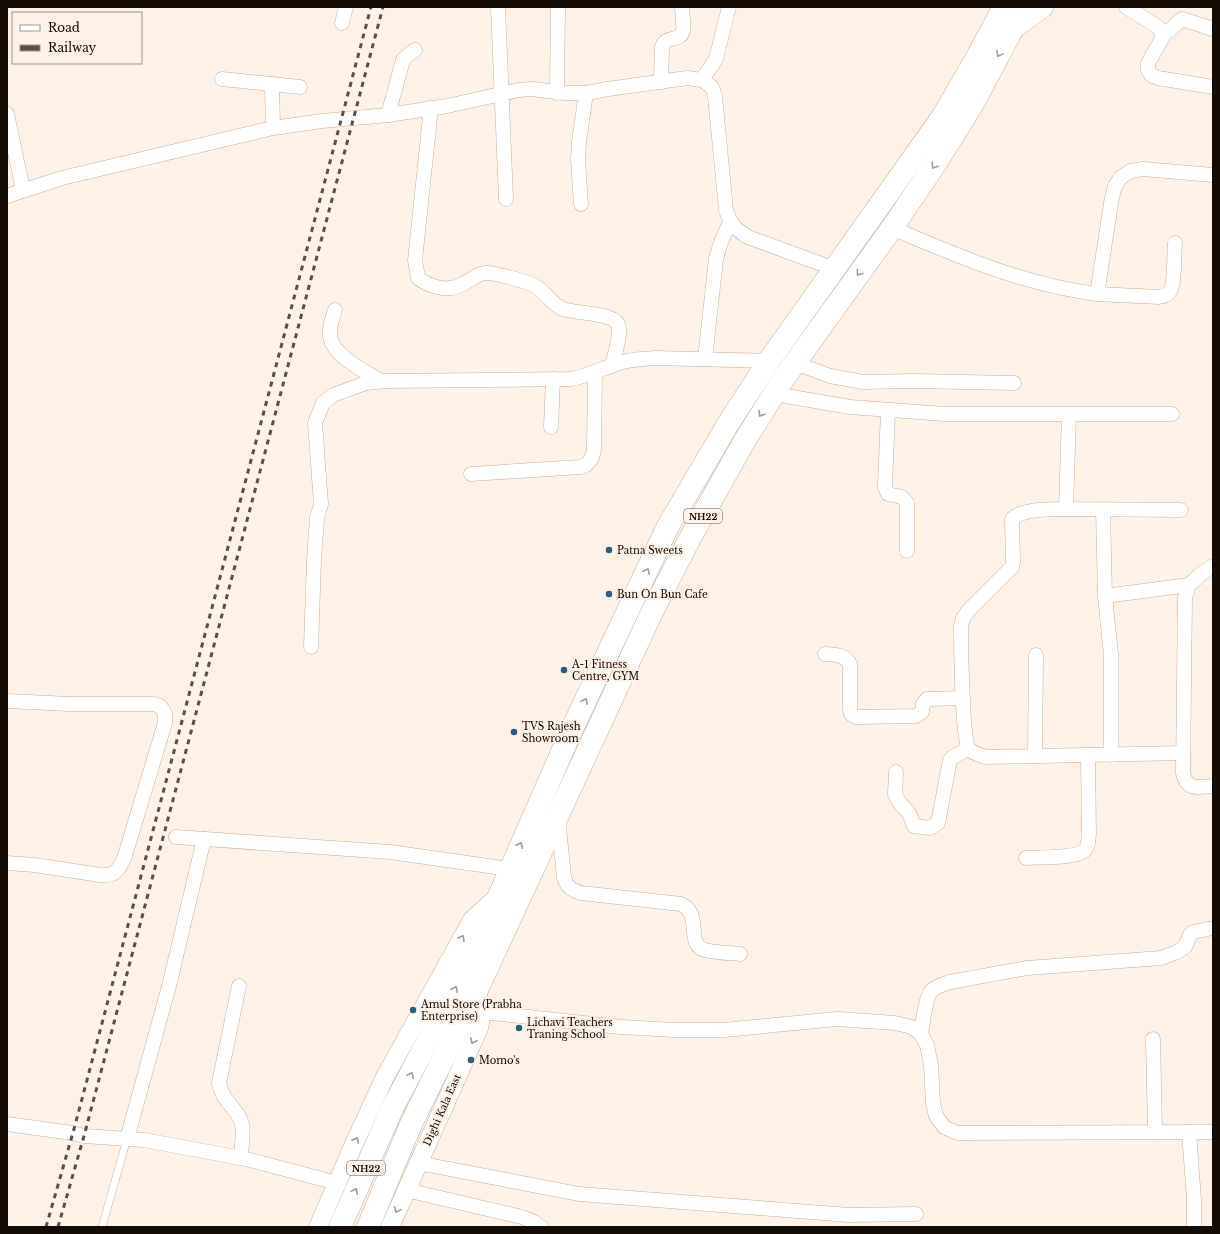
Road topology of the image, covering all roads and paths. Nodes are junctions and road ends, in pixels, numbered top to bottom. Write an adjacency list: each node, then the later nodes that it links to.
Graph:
1 (346, 7): 10 (street)
2 (498, 7): 23 (street)
3 (558, 7): 21 (street)
4 (682, 7): 17 (street)
5 (729, 7): 16 (street)
6 (1004, 7): 36 (main road, NH22)
7 (1024, 7): 11 (main road, NH22)
8 (1042, 7): 11 (main road)
9 (1126, 7): 13 (street)
10 (342, 23)
11 (1014, 27): 34 (main road, NH22, one-way to 34)
12 (1213, 29): 13 (street)
13 (1162, 33): 20 (street)
14 (415, 50): 26 (street)
15 (222, 79): 18 (street)
16 (702, 80): 17 (street); 33 (street)
17 (661, 82): 22 (street)
18 (272, 84): 19 (street); 27 (street)
19 (300, 86)
20 (1213, 87)
21 (557, 92): 22 (street); 23 (street)
22 (586, 93): 32 (street)
23 (503, 94): 24 (street); 31 (street)
24 (431, 108): 26 (street); 42 (street)
25 (7, 114): 29 (street)
26 (388, 116): 27 (street)
27 (273, 128): 29 (street)
28 (1213, 175): 37 (street)
29 (23, 190): 30 (street)
30 (7, 196)
31 (506, 199)
32 (581, 204)
33 (730, 222): 36 (street); 39 (street)
34 (892, 228): 37 (street); 41 (main road, NH22, one-way to 41)
35 (1175, 243): 37 (street)
36 (834, 268): 40 (main road, NH22)
37 (1097, 294)
38 (335, 310): 45 (street)
39 (705, 359): 40 (street); 42 (street)
40 (770, 361): 77 (main road, NH22, one-way to 40)
41 (795, 363): 46 (street); 47 (main road, NH22)
42 (612, 366): 43 (street)
43 (595, 372): 44 (street); 52 (street)
44 (553, 379): 45 (street); 51 (street)
45 (380, 381): 60 (street)
46 (1014, 383)
47 (774, 394): 48 (street); 72 (main road, NH22, one-way to 72)
48 (888, 410): 49 (street); 56 (street)
49 (1069, 414): 50 (street); 53 (street)
50 (1172, 414)
51 (551, 427)
52 (471, 474)
53 (1066, 509): 54 (street); 63 (street)
54 (1102, 510): 55 (street); 59 (street)
55 (1181, 510)
56 (907, 551)
57 (1213, 566): 58 (street)
58 (1189, 586): 59 (street); 66 (street)
59 (1105, 596): 68 (street)
60 (311, 647)
61 (825, 654): 63 (street)
62 (1036, 655): 69 (street)
63 (964, 698): 65 (street)
64 (7, 701): 76 (street)
65 (968, 748): 69 (street); 70 (street)
66 (1183, 753): 68 (street); 71 (street)
67 (1088, 755): 68 (street); 69 (street); 75 (street)
68 (1111, 755)
69 (1035, 756)
70 (896, 772)
71 (1213, 786)
72 (558, 817): 80 (street); 82 (main road, NH22)
73 (176, 837): 74 (street)
74 (204, 839): 77 (street); 90 (street)
75 (1026, 858)
76 (7, 863)
77 (510, 869): 78 (main road, NH22)
78 (498, 896): 93 (street, one-way to 78); 98 (main road, NH22, one-way to 78)
79 (1213, 928): 84 (street)
80 (740, 954)
81 (239, 986): 91 (street)
82 (477, 990): 83 (street, Dighi Kala East); 99 (main road, NH22)
83 (482, 1012): 84 (street); 92 (street, Dighi Kala East, one-way to 92)
84 (922, 1034): 87 (street)
85 (1153, 1039): 87 (street)
86 (7, 1124): 90 (street)
87 (1155, 1132): 88 (street)
88 (1190, 1132): 89 (street); 102 (street)
89 (1213, 1132)
90 (127, 1139): 91 (street); 96 (lane)
91 (241, 1158): 93 (street)
92 (418, 1163): 94 (street, Dighi Kala East); 95 (street)
93 (337, 1184): 97 (street)
94 (406, 1190): 100 (street, Dighi Kala East, one-way to 100); 101 (street)
95 (916, 1214)
96 (102, 1227)
97 (318, 1227)
98 (340, 1227)
99 (368, 1227)
100 (390, 1227)
101 (541, 1227)
102 (1194, 1227)

